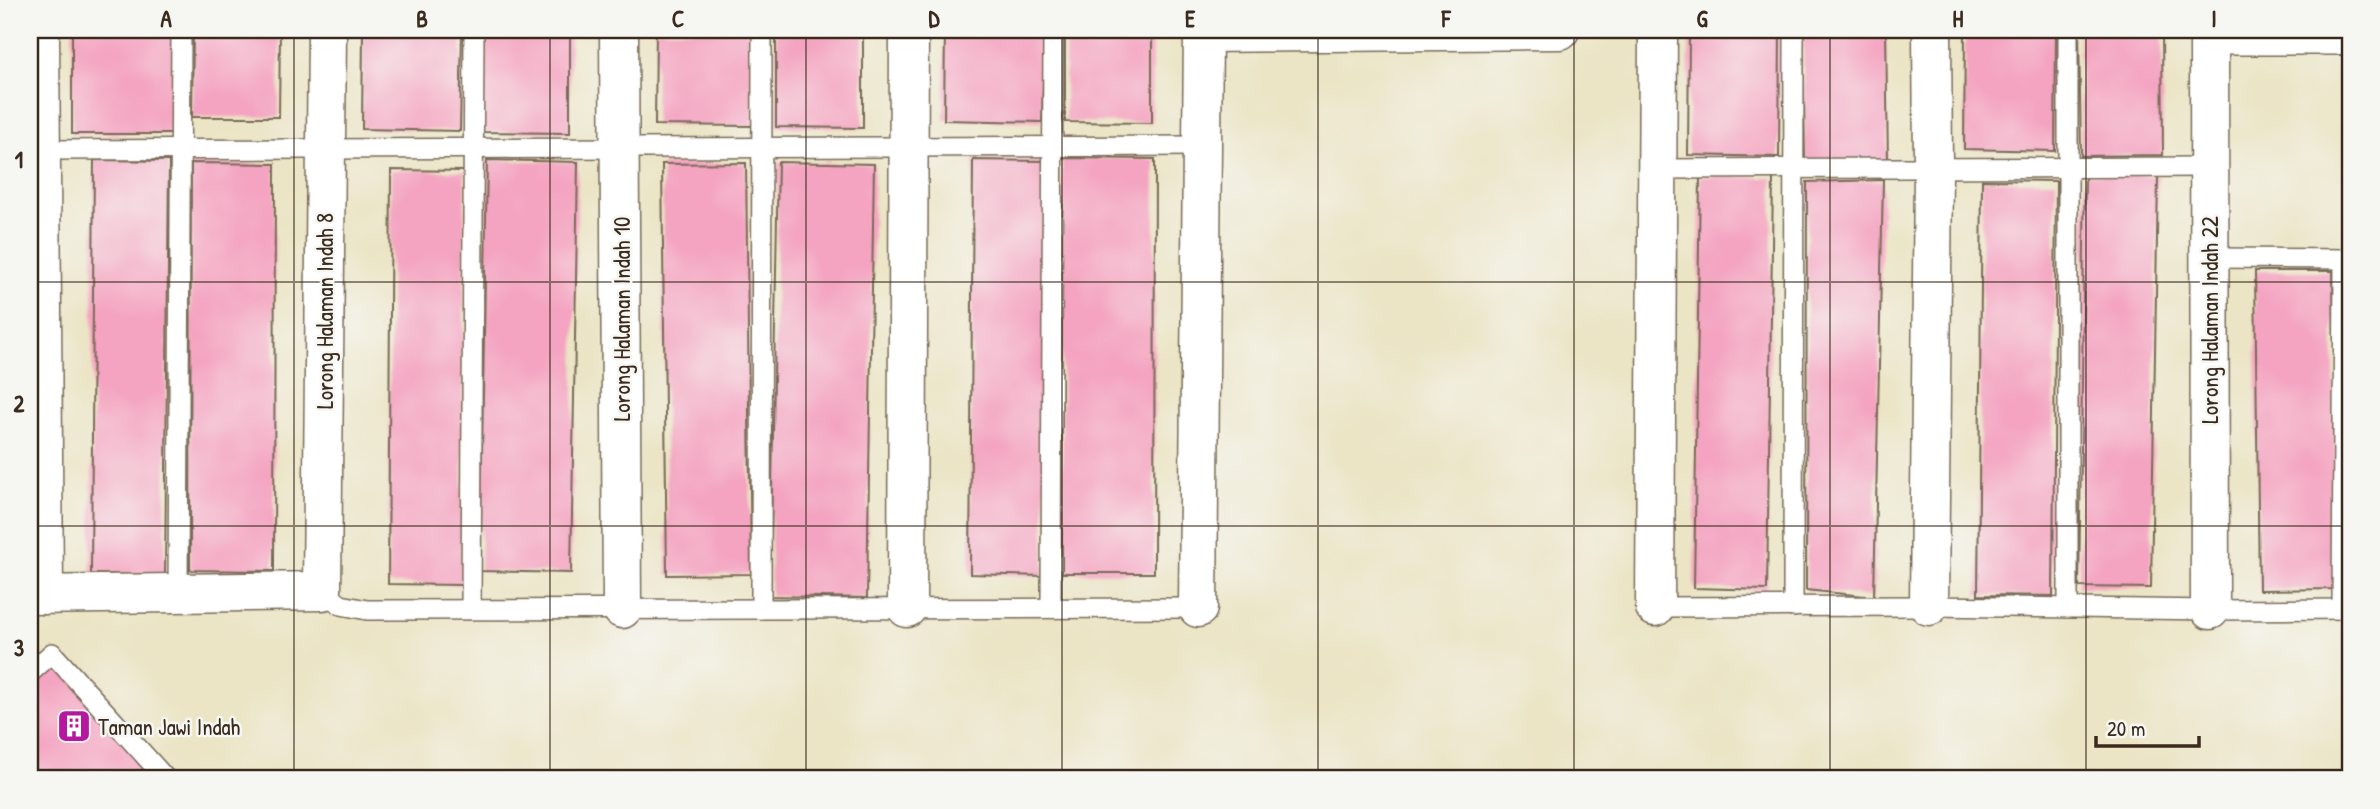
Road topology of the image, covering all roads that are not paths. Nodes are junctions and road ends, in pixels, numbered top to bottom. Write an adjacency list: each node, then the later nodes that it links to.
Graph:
1 (40, 30): 23 (street)
2 (181, 30): 24 (lane)
3 (327, 30): 25 (street, Lorong Halaman Indah 8)
4 (474, 30): 21 (lane)
5 (619, 30): 22 (street, Lorong Halaman Indah 10)
6 (762, 30): 19 (lane)
7 (909, 30): 20 (street)
8 (1053, 30): 17 (lane)
9 (1560, 30): 14 (street)
10 (1658, 30): 27 (street)
11 (1794, 30): 30 (lane)
12 (1932, 30): 28 (street)
13 (2068, 30): 29 (lane)
14 (1203, 32): 18 (street)
15 (2209, 37): 16 (lane); 26 (street, Lorong Halaman Indah 22)
16 (2346, 40)
17 (1053, 146): 18 (lane); 20 (lane); 40 (lane)
18 (1202, 146): 41 (street)
19 (761, 147): 20 (lane); 22 (lane); 45 (lane)
20 (908, 147): 39 (street)
21 (473, 148): 22 (lane); 25 (lane); 43 (lane)
22 (620, 148): 44 (street, Lorong Halaman Indah 10)
23 (41, 149): 24 (lane); 35 (street)
24 (180, 149): 25 (lane); 34 (lane)
25 (326, 149): 33 (street, Lorong Halaman Indah 8)
26 (2209, 167): 29 (lane); 31 (street, Lorong Halaman Indah 22)
27 (1657, 169): 30 (lane); 37 (street)
28 (1933, 169): 29 (lane); 30 (lane); 36 (street)
29 (2068, 169): 42 (lane)
30 (1794, 170): 38 (lane)
31 (2209, 258): 32 (lane); 47 (street, Lorong Halaman Indah 22)
32 (2347, 259): 46 (lane)
33 (322, 592): 34 (street); 43 (lane)
34 (178, 593): 35 (street)
35 (37, 595)
36 (1929, 606): 38 (lane); 42 (lane)
37 (1655, 607): 38 (lane)
38 (1793, 607)
39 (907, 608): 40 (lane); 45 (lane)
40 (1051, 608): 41 (lane)
41 (1198, 608)
42 (2068, 608): 47 (lane)
43 (471, 609): 44 (lane)
44 (622, 609): 45 (lane)
45 (761, 609)
46 (2346, 609): 47 (lane)
47 (2210, 610)
48 (30, 673): 49 (lane)
49 (166, 779)

